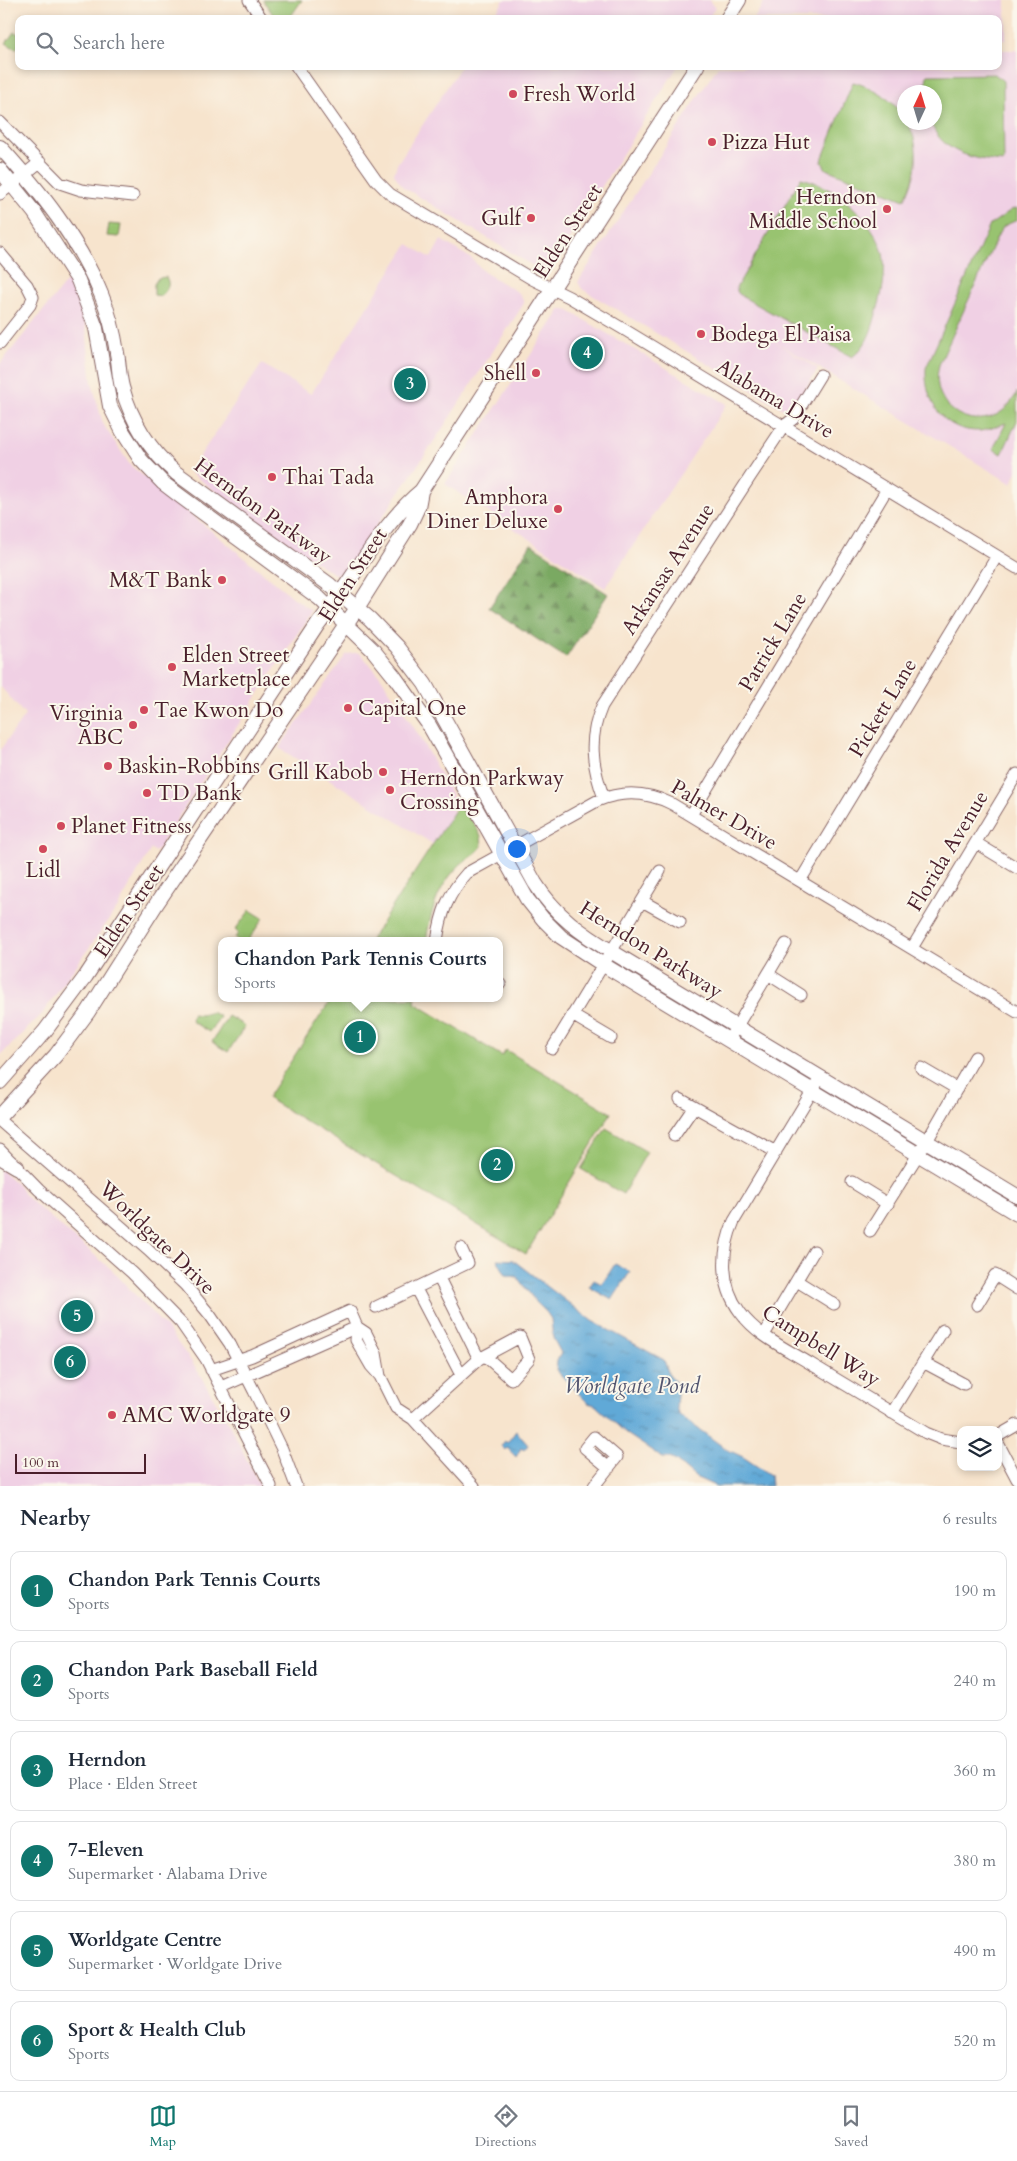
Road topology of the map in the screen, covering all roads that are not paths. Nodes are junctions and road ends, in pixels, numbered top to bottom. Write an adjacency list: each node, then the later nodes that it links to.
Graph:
1 (249, 0): 3 (street)
2 (739, 0): 4 (main road)
3 (259, 15)
4 (730, 15)
5 (299, 70): 16 (street, Alabama Drive)
6 (694, 70): 16 (main road, Elden Street)
7 (0, 122): 9 (street)
8 (0, 147): 11 (main road, Herndon Parkway)
9 (40, 162): 11 (street); 14 (street)
10 (0, 170): 12 (main road, Herndon Parkway)
11 (25, 174): 12 (street); 24 (main road, Herndon Parkway)
12 (12, 184): 13 (street); 26 (main road, Herndon Parkway)
13 (0, 194)
14 (133, 196)
15 (0, 253): 17 (street)
16 (553, 290): 19 (street, Alabama Drive); 21 (main road, Elden Street)
17 (0, 343)
18 (820, 375): 19 (street, Arkansas Avenue)
19 (784, 426): 20 (street, Alabama Drive); 29 (street, Arkansas Avenue)
20 (887, 489): 22 (street, Alabama Drive); 30 (street, Patrick Lane)
21 (421, 491): 24 (main road, Elden Street); 25 (main road, Elden Street)
22 (997, 556): 23 (street, Alabama Drive); 36 (street, Pickett Lane)
23 (1017, 568)
24 (342, 595): 25 (main road, Herndon Parkway); 26 (main road, Elden Street)
25 (356, 608): 27 (main road, Elden Street); 32 (main road, Herndon Parkway)
26 (331, 609): 27 (main road, Herndon Parkway); 55 (main road, Elden Street)
27 (346, 624): 33 (main road, Herndon Parkway); 60 (main road, Elden Street)
28 (1017, 774): 31 (street, Florida Avenue)
29 (604, 798): 30 (street, Palmer Drive); 32 (street, Palmer Drive)
30 (691, 815): 36 (street, Palmer Drive)
31 (976, 843): 34 (street); 41 (street, Florida Avenue)
32 (514, 846): 33 (street, Palmer Drive); 42 (main road, Herndon Parkway)
33 (501, 854): 39 (street, Palmer Drive); 43 (main road, Herndon Parkway)
34 (1017, 868)
35 (660, 871): 37 (street)
36 (800, 881): 41 (street, Palmer Drive)
37 (642, 901): 38 (street); 42 (street)
38 (680, 922)
39 (438, 937)
40 (786, 944): 44 (street)
41 (912, 948): 46 (street, Palmer Drive)
42 (610, 951): 43 (street); 48 (main road, Herndon Parkway)
43 (602, 964): 47 (street); 50 (main road, Herndon Parkway)
44 (768, 974): 45 (street); 48 (street)
45 (801, 995)
46 (1017, 1012)
47 (572, 1015): 49 (street); 51 (street)
48 (736, 1027): 50 (street); 54 (main road, Herndon Parkway)
49 (611, 1038)
50 (728, 1041): 57 (main road, Herndon Parkway)
51 (552, 1048)
52 (975, 1057): 56 (street)
53 (920, 1068): 56 (street)
54 (820, 1078): 57 (street, Campbell Way); 63 (main road, Herndon Parkway)
55 (0, 1082)
56 (957, 1089): 63 (street)
57 (812, 1092): 65 (street, Campbell Way); 66 (main road, Herndon Parkway)
58 (680, 1099): 59 (street)
59 (694, 1106): 62 (street); 65 (street)
60 (0, 1116)
61 (0, 1121): 86 (street, Worldgate Drive)
62 (674, 1136)
63 (927, 1141): 66 (street); 70 (main road, Herndon Parkway)
64 (0, 1150): 68 (street, Worldgate Drive)
65 (776, 1152): 85 (street, Campbell Way)
66 (919, 1154): 71 (street); 72 (main road, Herndon Parkway)
67 (0, 1157): 68 (main road)
68 (17, 1167): 88 (street, Worldgate Drive)
69 (852, 1182): 71 (street)
70 (1017, 1196)
71 (888, 1204): 73 (street)
72 (1017, 1214)
73 (870, 1231)
74 (462, 1248): 76 (street)
75 (814, 1252): 77 (street)
76 (439, 1278): 78 (street); 89 (street)
77 (797, 1281): 80 (street); 85 (street)
78 (416, 1289): 82 (street); 89 (street)
79 (1017, 1289): 81 (street)
80 (834, 1304)
81 (978, 1305)
82 (376, 1307)
83 (358, 1327): 86 (street); 90 (street); 94 (street)
84 (943, 1330): 87 (street)
85 (764, 1335): 93 (street, Campbell Way)
86 (238, 1361): 88 (street); 90 (street, Worldgate Drive)
87 (924, 1362): 91 (street); 93 (street)
88 (212, 1370): 92 (street, Worldgate Drive)
89 (461, 1375): 94 (street)
90 (246, 1377): 92 (street); 102 (street, Worldgate Drive)
91 (964, 1384)
92 (221, 1387): 101 (street, Worldgate Drive)
93 (892, 1413): 97 (street, Campbell Way)
94 (412, 1419): 103 (street)
95 (1017, 1424): 96 (street)
96 (1002, 1433)
97 (957, 1441)
98 (1002, 1450): 100 (street)
99 (609, 1468): 104 (street)
100 (1017, 1479)
101 (271, 1486)
102 (296, 1486)
103 (474, 1486)
104 (594, 1486)

